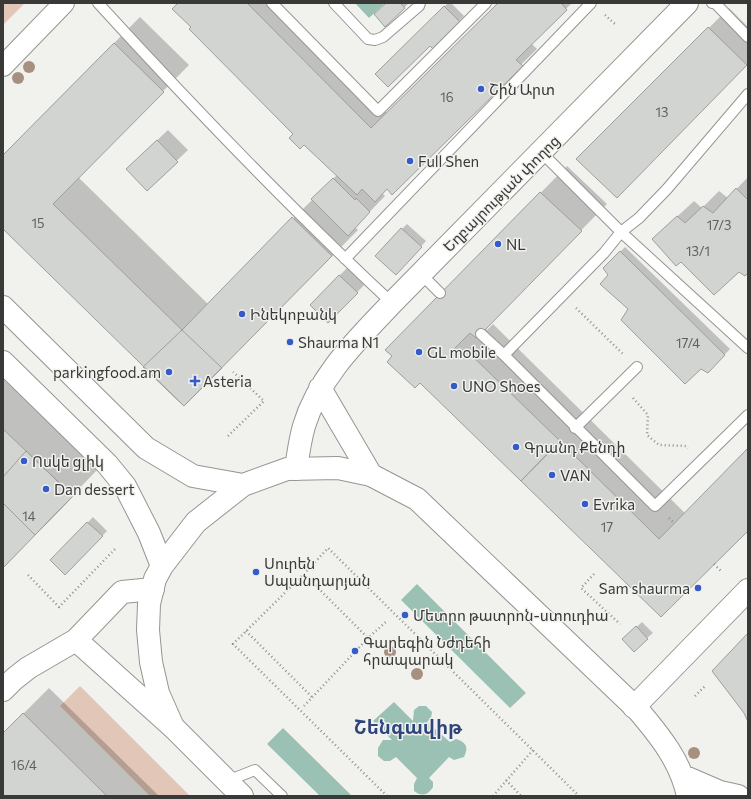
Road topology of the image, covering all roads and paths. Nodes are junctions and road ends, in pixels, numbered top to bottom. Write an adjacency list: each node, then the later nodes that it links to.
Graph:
1 (64, 3): 11 (street)
2 (98, 3): 15 (lane)
3 (272, 3): 6 (lane)
4 (334, 3): 5 (lane)
5 (420, 3)
6 (486, 3)
7 (591, 3): 15 (lane)
8 (688, 3): 13 (main road, Եղբայրության փողոց)
9 (712, 3): 10 (lane)
10 (748, 37)
11 (3, 66)
12 (748, 94): 14 (lane)
13 (540, 152): 14 (lane); 16 (main road, Եղբայրության փողոց)
14 (621, 232): 18 (lane); 22 (lane)
15 (345, 259): 19 (lane)
16 (421, 274): 17 (lane); 19 (main road, Եղբայրության փողոց)
17 (440, 293)
18 (563, 295): 23 (lane); 25 (path)
19 (392, 303): 28 (main road, Եղբայրության փողոց)
20 (3, 307): 35 (main road)
21 (481, 334): 23 (lane)
22 (748, 348)
23 (504, 355): 30 (lane)
24 (3, 362): 38 (main road)
25 (637, 367): 27 (lane)
26 (233, 372): 31 (path)
27 (620, 384): 30 (lane); 32 (path)
28 (320, 388): 33 (main road, Եղբայրության փողոց); 34 (main road)
29 (748, 414): 32 (lane)
30 (575, 428): 32 (lane)
31 (228, 436)
32 (702, 459)
33 (296, 468): 34 (main road); 35 (main road)
34 (371, 476): 55 (main road)
35 (243, 486): 38 (main road)
36 (116, 548): 42 (path)
37 (714, 564): 39 (path)
38 (162, 566): 43 (main road)
39 (721, 571)
40 (304, 574): 47 (path); 48 (path); 57 (path)
41 (594, 574): 46 (path)
42 (28, 575)
43 (153, 589): 49 (main road); 56 (main road)
44 (748, 590): 55 (main road)
45 (387, 621): 48 (path)
46 (620, 624)
47 (246, 631): 53 (path); 63 (path)
48 (368, 638): 53 (path)
49 (76, 640): 51 (main road); 56 (main road)
50 (706, 685): 52 (path)
51 (3, 690)
52 (695, 696)
53 (312, 697): 54 (path)
54 (304, 706)
55 (634, 707): 60 (main road)
56 (173, 727): 59 (main road)
57 (532, 750): 58 (path); 66 (path)
58 (506, 780): 64 (path); 65 (path)
59 (227, 781): 61 (main road); 62 (lane)
60 (685, 786): 67 (main road)
61 (242, 796)
62 (282, 796)
63 (386, 796)
64 (492, 796)
65 (521, 796)
66 (579, 796)
67 (738, 796)

